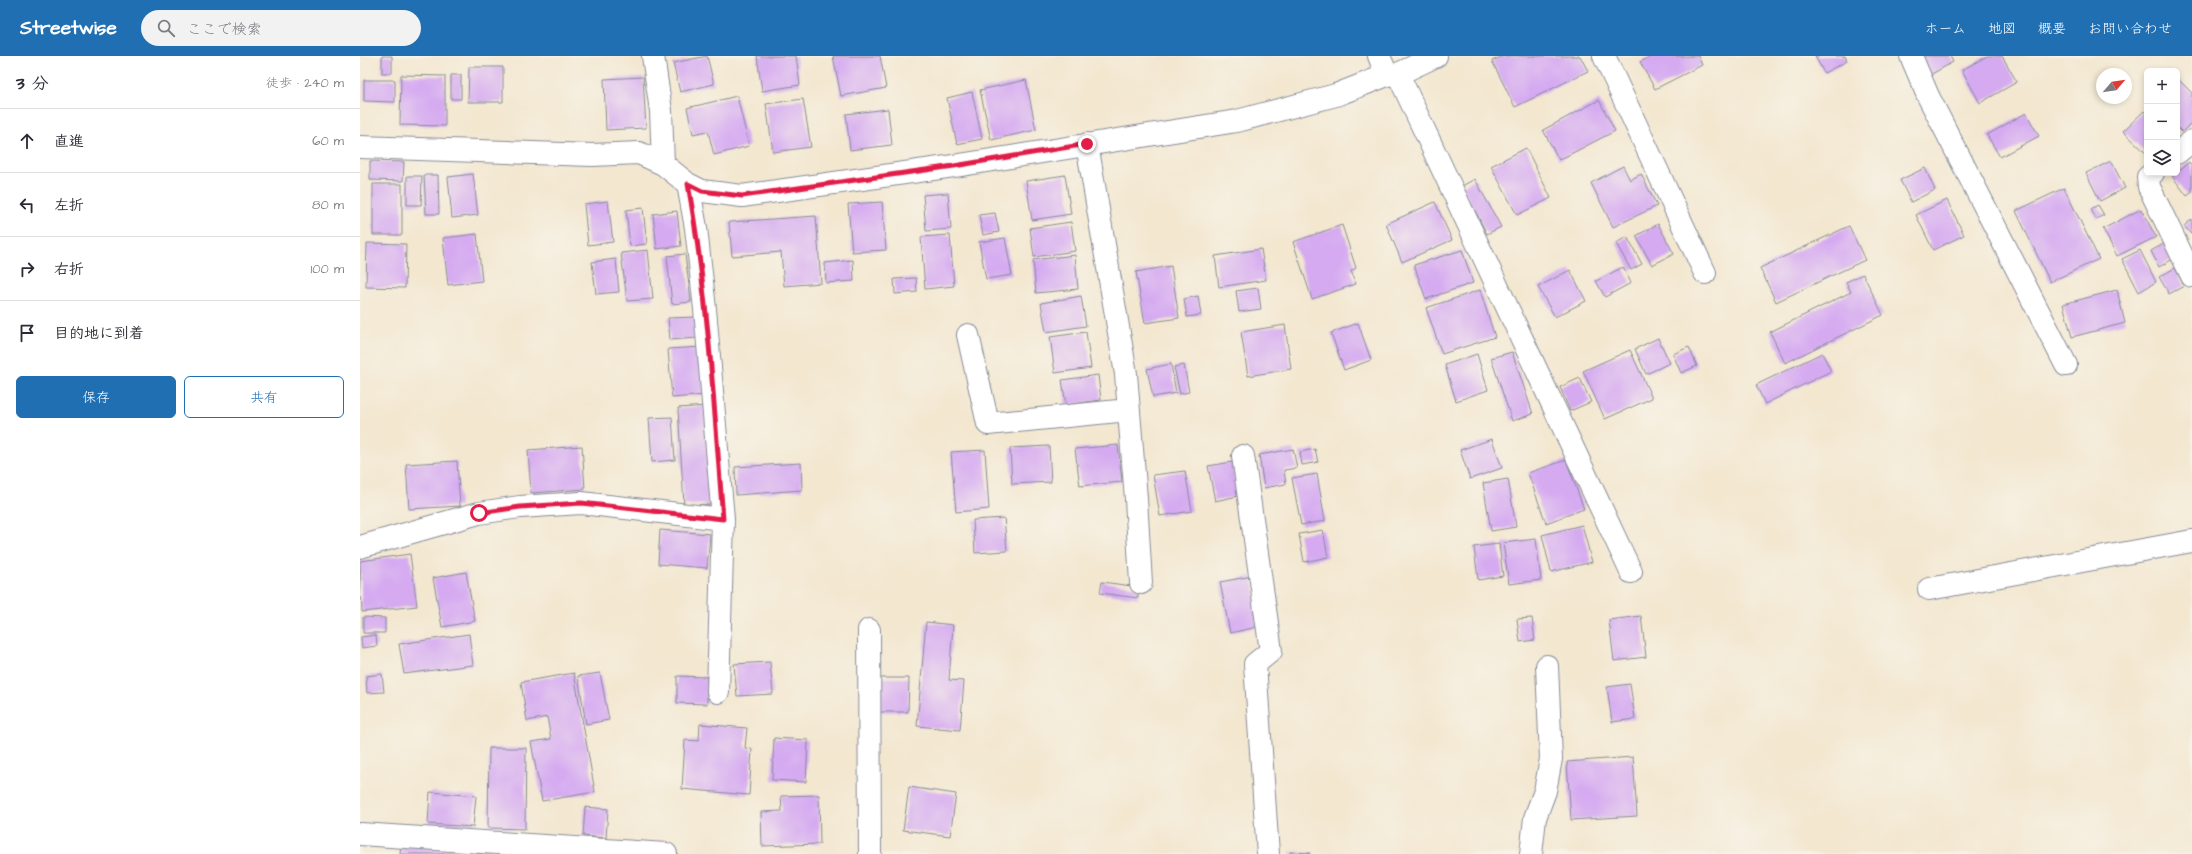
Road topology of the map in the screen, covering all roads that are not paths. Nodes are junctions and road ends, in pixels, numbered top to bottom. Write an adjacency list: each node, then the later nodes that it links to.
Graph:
1 (653, 56): 10 (street)
2 (1436, 56): 5 (street)
3 (1604, 56): 13 (street)
4 (1911, 56): 16 (street)
5 (1388, 68): 7 (street); 22 (street)
6 (2192, 140): 9 (street)
7 (1087, 144): 12 (street); 17 (street)
8 (360, 147): 10 (street)
9 (2180, 150)
10 (663, 164): 12 (street)
11 (2149, 176): 14 (street)
12 (688, 184): 19 (street)
13 (1705, 273)
14 (2192, 276)
15 (968, 335): 17 (street)
16 (2066, 365)
17 (1128, 410): 23 (street)
18 (1243, 456): 32 (street)
19 (723, 519): 21 (street); 27 (street)
20 (2192, 541): 24 (street)
21 (360, 547)
22 (1631, 572)
23 (1141, 583)
24 (1929, 589)
25 (869, 630): 31 (street)
26 (1547, 666): 33 (street)
27 (718, 692)
28 (360, 834): 29 (street)
29 (632, 853): 30 (street)
30 (666, 854)
31 (870, 854)
32 (1268, 854)
33 (1531, 854)

